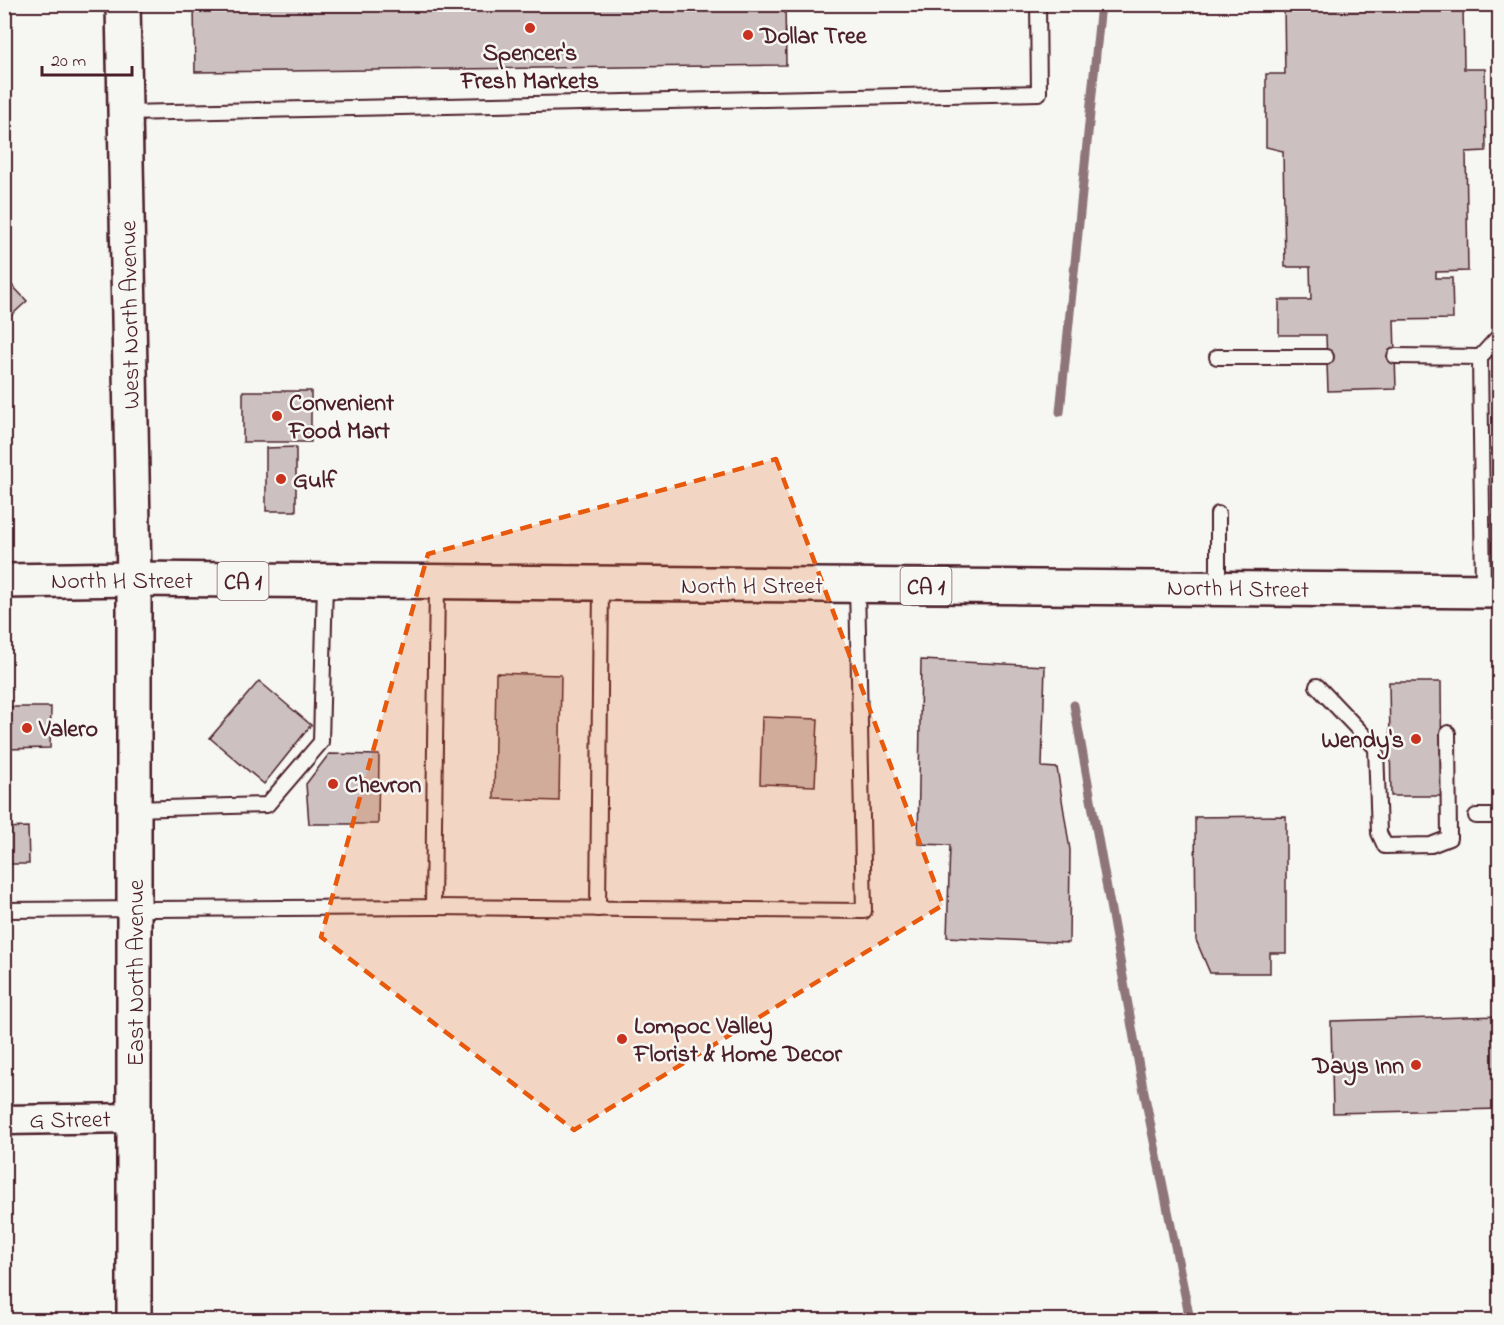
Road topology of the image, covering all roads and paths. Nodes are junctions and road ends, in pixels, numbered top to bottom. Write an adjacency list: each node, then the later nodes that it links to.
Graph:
1 (123, 4): 3 (main road, West North Avenue)
2 (1038, 4): 3 (lane)
3 (126, 113): 10 (main road, West North Avenue)
4 (1500, 335): 8 (lane)
5 (1395, 356): 8 (lane)
6 (1216, 357): 7 (lane)
7 (1326, 357)
8 (1480, 357): 17 (lane)
9 (1218, 514): 16 (lane)
10 (134, 579): 11 (main road, North H Street / CA 1); 12 (main road, North H Street / CA 1); 18 (main road, West North Avenue)
11 (4, 580)
12 (325, 582): 13 (main road, North H Street / CA 1); 21 (lane)
13 (437, 583): 14 (main road, North H Street / CA 1); 24 (lane)
14 (601, 584): 15 (main road, North H Street / CA 1); 26 (lane)
15 (857, 585): 16 (main road, North H Street / CA 1); 26 (lane)
16 (1218, 588): 17 (main road, North H Street / CA 1)
17 (1491, 591)
18 (134, 626): 21 (main road, East North Avenue)
19 (1317, 686): 20 (lane)
20 (1448, 733)
21 (134, 809): 25 (main road, East North Avenue)
22 (1476, 816): 23 (lane)
23 (1500, 816)
24 (432, 907): 25 (lane); 26 (lane)
25 (135, 909): 27 (lane); 28 (main road, East North Avenue)
26 (598, 909)
27 (4, 910)
28 (135, 1118): 29 (street, G Street); 30 (main road, East North Avenue)
29 (4, 1120)
30 (134, 1320)

